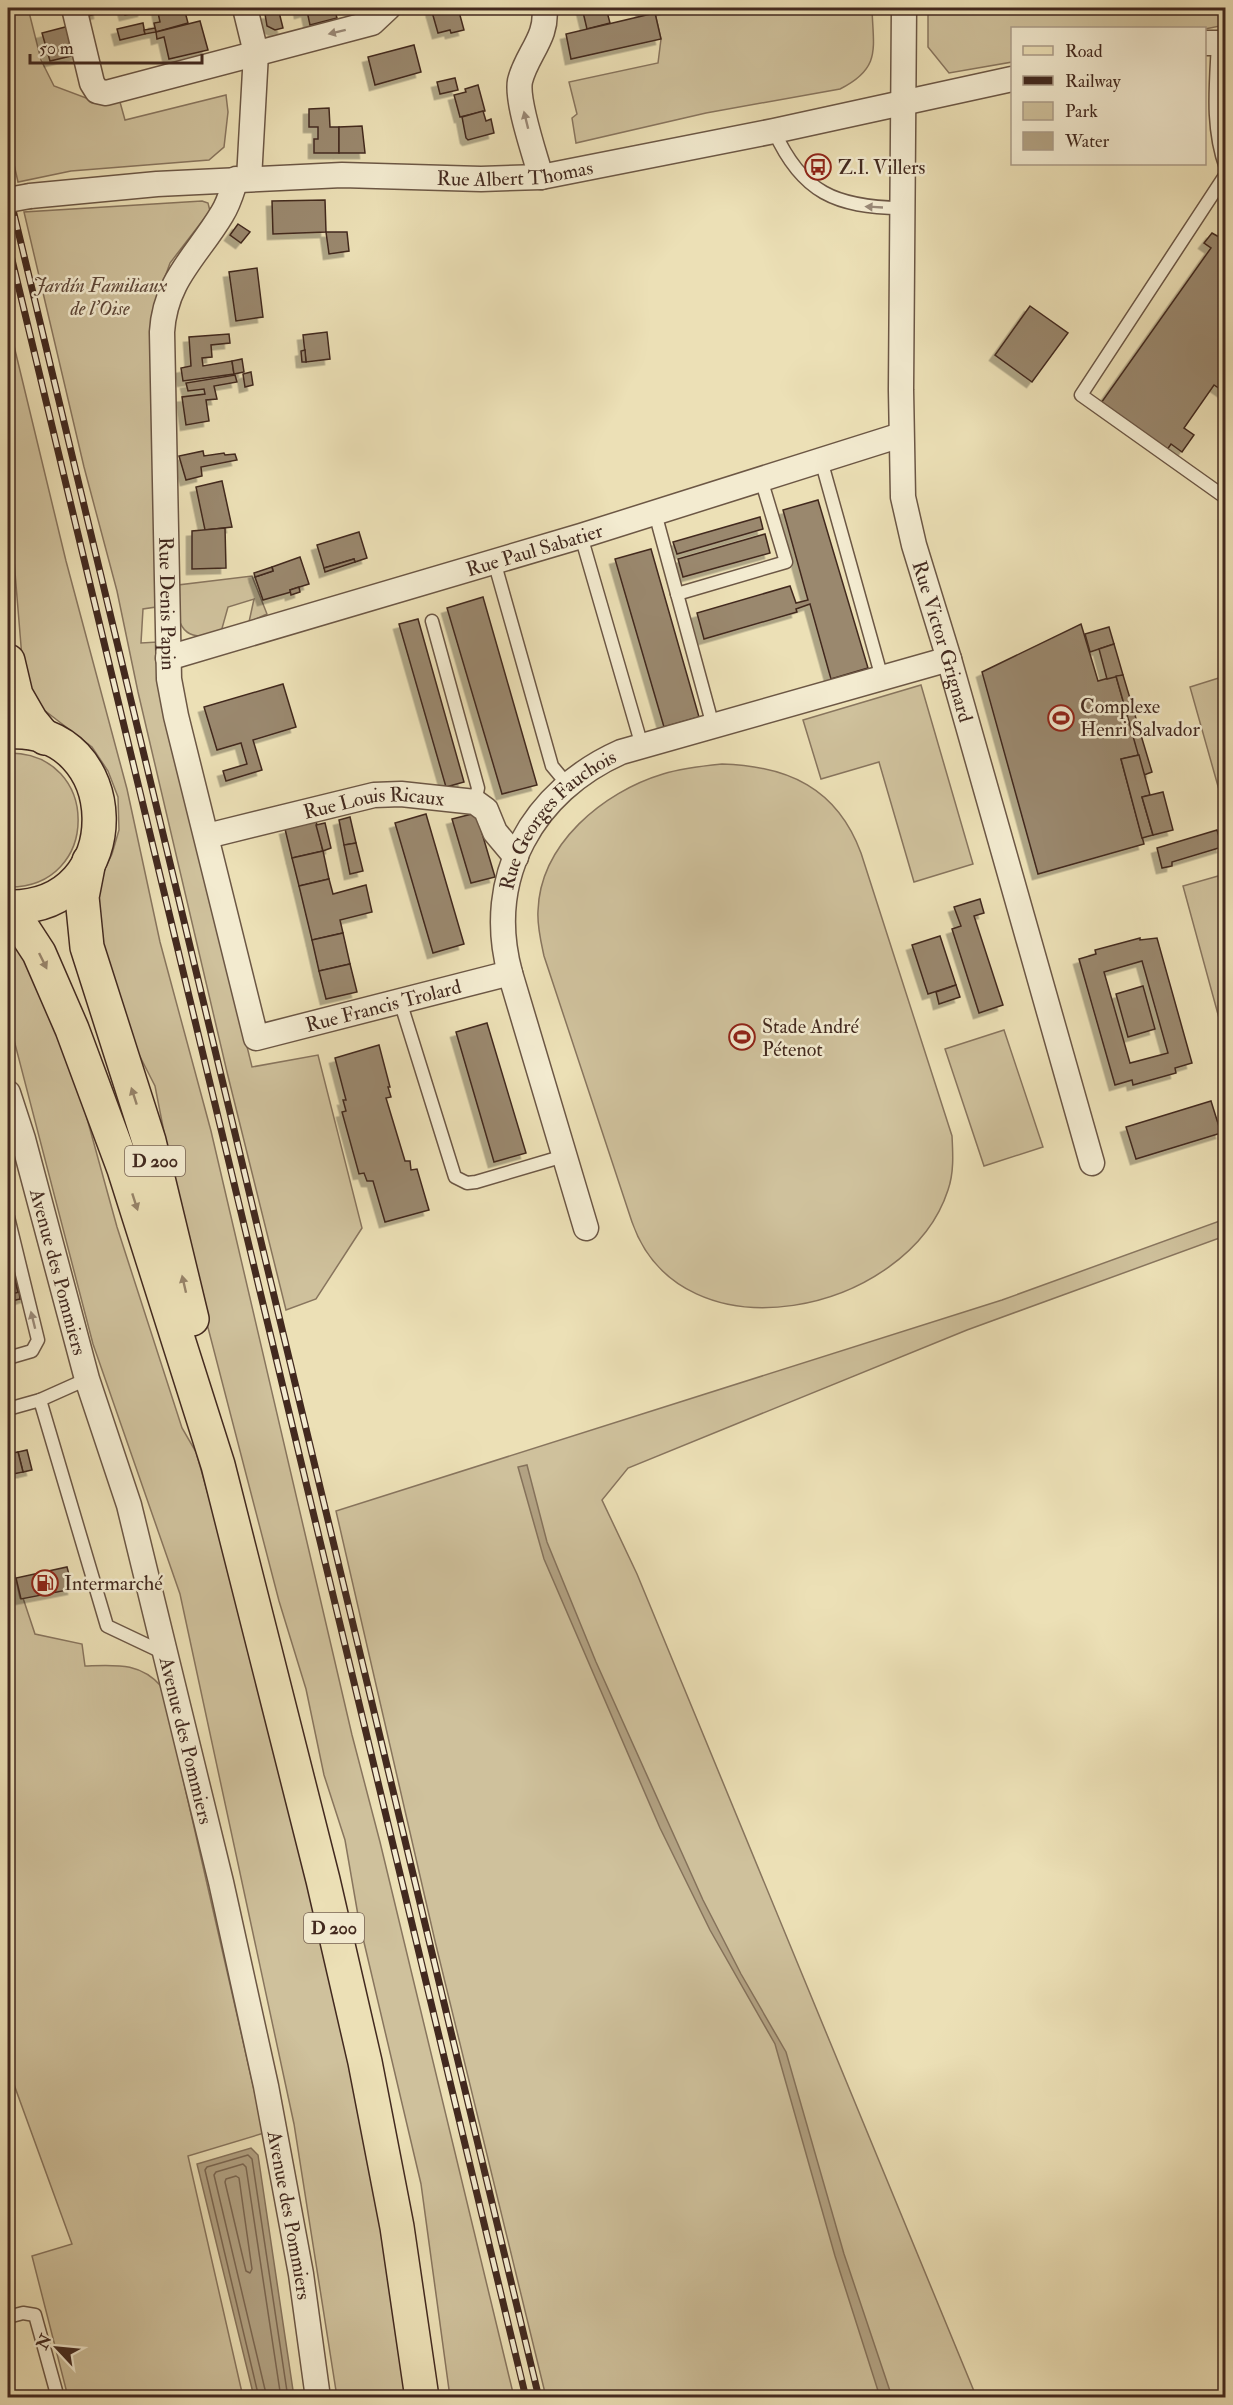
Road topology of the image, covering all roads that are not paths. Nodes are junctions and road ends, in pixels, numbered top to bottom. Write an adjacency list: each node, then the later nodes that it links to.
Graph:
1 (74, 8): 7 (street)
2 (245, 8): 7 (street, Rue Denis Papin)
3 (388, 8): 7 (street, one-way to 7)
4 (544, 8): 13 (street, one-way to 4)
5 (904, 8): 9 (street, Rue Victor Grignard)
6 (1216, 43): 11 (lane)
7 (256, 53): 14 (street, Rue Denis Papin)
8 (1011, 79): 9 (street, Rue Albert Thomas)
9 (903, 104): 10 (street, Rue Albert Thomas); 16 (street, Rue Victor Grignard)
10 (774, 131): 13 (street, Rue Albert Thomas); 16 (lane, one-way to 10)
11 (1226, 168)
12 (1226, 174): 20 (lane)
13 (541, 177): 14 (street, Rue Albert Thomas)
14 (242, 179): 15 (street, Rue Albert Thomas); 26 (street, Rue Denis Papin)
15 (19, 198)
16 (901, 208): 17 (street, Rue Victor Grignard)
17 (901, 435): 18 (street, Rue Paul Sabatier); 27 (street, Rue Victor Grignard)
18 (821, 460): 19 (street, Rue Paul Sabatier); 29 (lane)
19 (761, 479): 21 (street, Rue Paul Sabatier); 24 (lane)
20 (1226, 498)
21 (655, 513): 22 (street, Rue Paul Sabatier); 24 (lane)
22 (581, 536): 23 (street, Rue Paul Sabatier); 33 (lane)
23 (494, 561): 26 (street, Rue Paul Sabatier); 34 (lane)
24 (677, 594): 30 (lane)
25 (432, 621): 35 (lane)
26 (168, 658): 36 (street, Rue Denis Papin)
27 (949, 659): 29 (street, Rue Georges Fauchois); 46 (street, Rue Victor Grignard)
28 (8, 661): 32 (main road)
29 (882, 678): 30 (street, Rue Georges Fauchois)
30 (713, 726): 33 (street, Rue Georges Fauchois)
31 (8, 732): 32 (main road)
32 (45, 738): 38 (main road)
33 (642, 746): 34 (street, Rue Georges Fauchois)
34 (567, 784): 37 (street, Rue Georges Fauchois)
35 (475, 802): 36 (street, Rue Louis Ricaux); 37 (street)
36 (207, 836): 43 (street, Rue Denis Papin)
37 (516, 857): 41 (street, Rue Georges Fauchois)
38 (89, 861): 39 (main road); 53 (main road, D 200, one-way to 38)
39 (8, 907)
40 (8, 915): 53 (main road, D 200, one-way to 53)
41 (510, 973): 42 (street, Rue Francis Trolard); 45 (street, Rue Georges Fauchois)
42 (400, 1001): 43 (street, Rue Francis Trolard); 45 (lane)
43 (256, 1038)
44 (8, 1093): 50 (street, Avenue des Pommiers)
45 (564, 1156): 48 (street, Rue Georges Fauchois)
46 (1092, 1163)
47 (8, 1217): 49 (lane, one-way to 47)
48 (586, 1228)
49 (8, 1358)
50 (87, 1379): 51 (lane); 54 (street, Avenue des Pommiers)
51 (40, 1400): 52 (lane); 54 (lane)
52 (8, 1409)
53 (218, 1465): 58 (main road, D 200)
54 (165, 1654): 57 (street, Avenue des Pommiers)
55 (8, 2317): 56 (lane)
56 (58, 2397)
57 (318, 2397)
58 (422, 2397)

